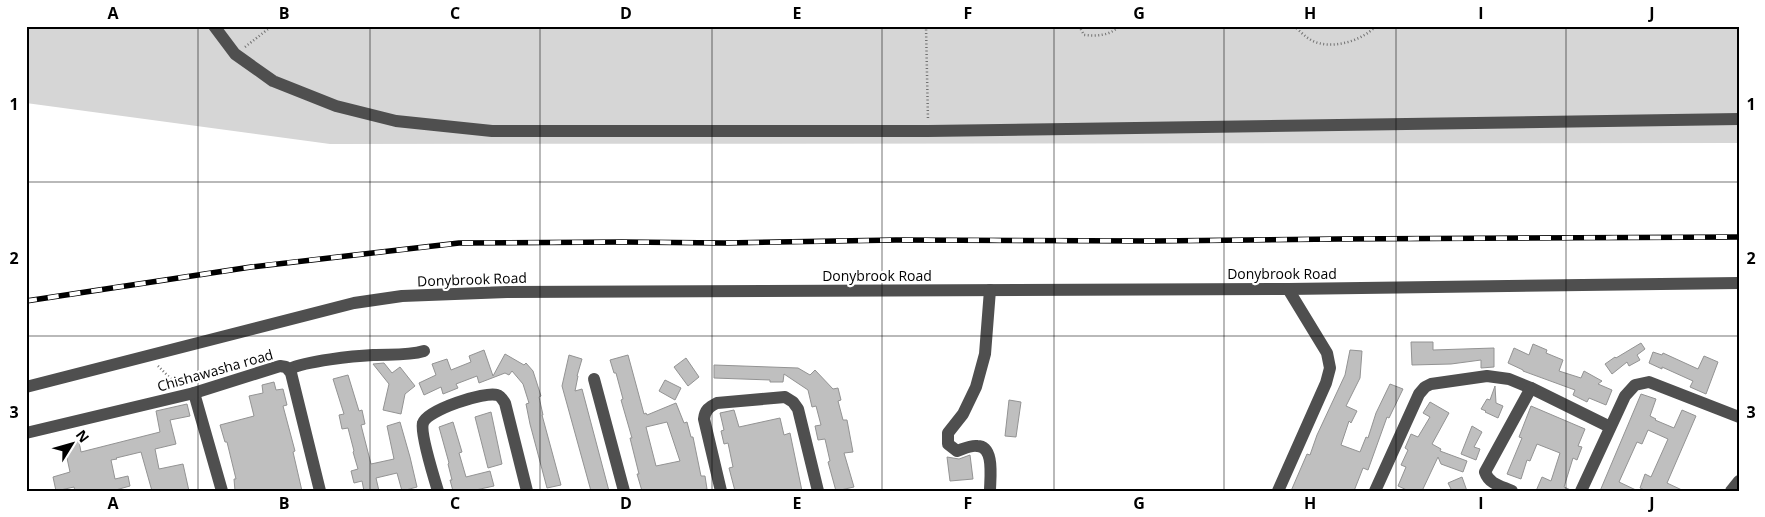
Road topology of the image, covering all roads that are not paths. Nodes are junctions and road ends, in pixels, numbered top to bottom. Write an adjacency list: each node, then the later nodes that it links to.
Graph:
1 (214, 26): 2 (street)
2 (1739, 119)
3 (1739, 284): 4 (street, Donybrook Road)
4 (1288, 289): 5 (street, Donybrook Road); 24 (street)
5 (990, 290): 9 (street, Donybrook Road); 23 (street)
6 (424, 351): 7 (street)
7 (289, 369): 11 (street, Chishawasha road); 17 (street, Chishawasha road)
8 (594, 379): 20 (street)
9 (26, 387)
10 (1531, 388): 13 (street); 25 (street); 26 (street)
11 (194, 393): 14 (street, Chishawasha road); 16 (street)
12 (1739, 416): 13 (street)
13 (1610, 427): 27 (street)
14 (26, 433)
15 (1739, 481): 28 (street)
16 (222, 491)
17 (320, 491)
18 (438, 491): 19 (street)
19 (527, 491)
20 (624, 491)
21 (721, 491): 22 (street)
22 (818, 491)
23 (990, 491)
24 (1278, 491)
25 (1375, 491)
26 (1512, 491)
27 (1581, 491)
28 (1731, 491)

